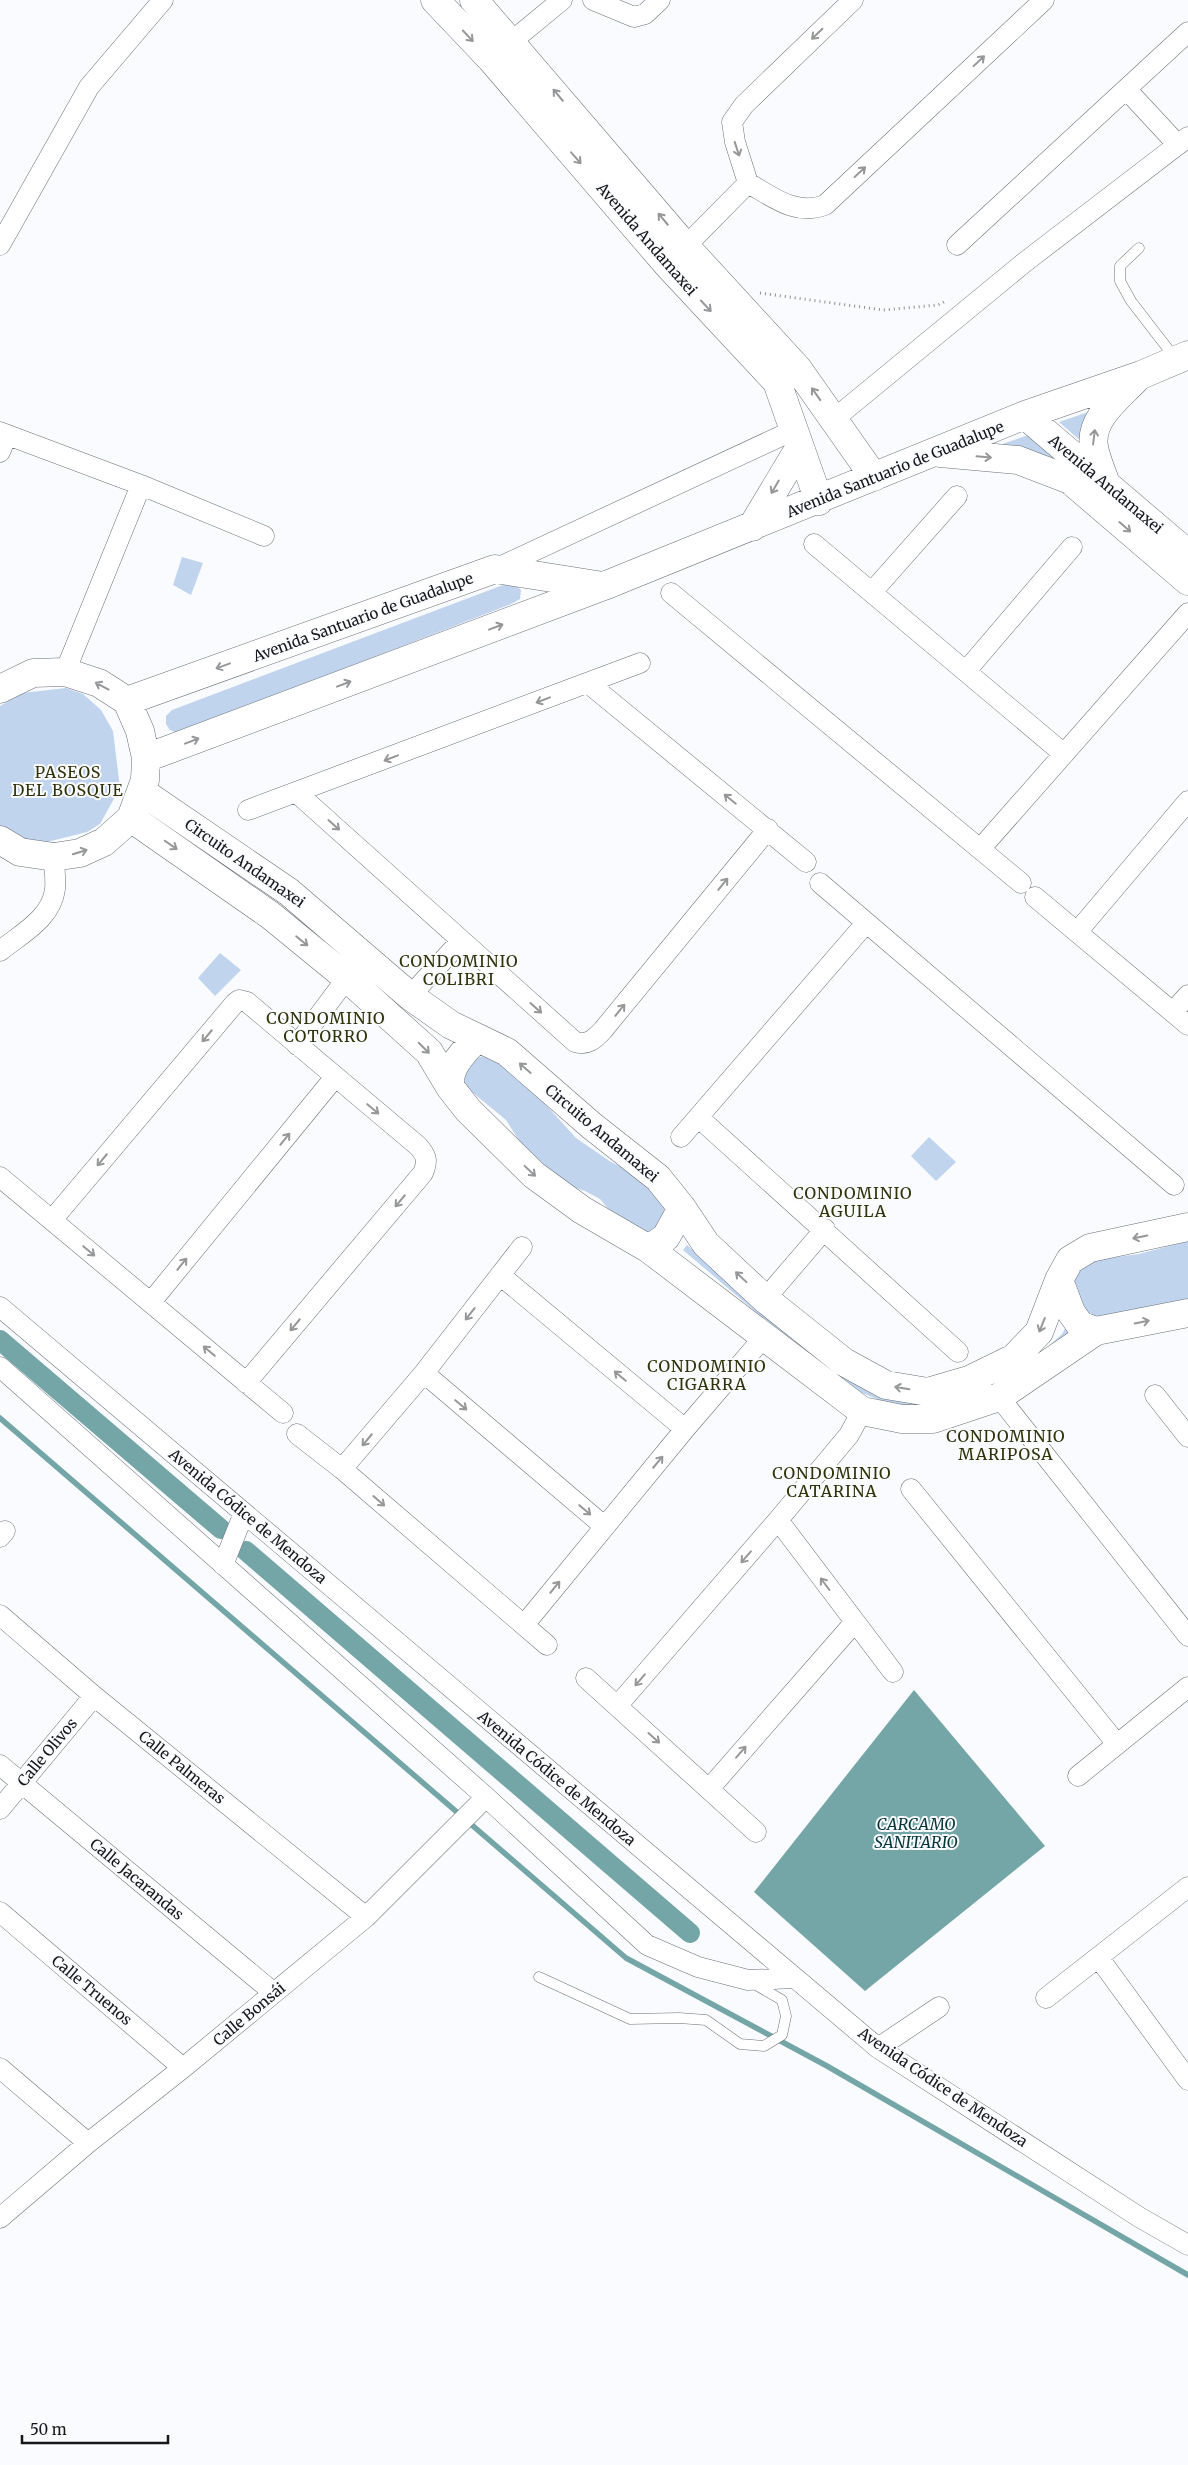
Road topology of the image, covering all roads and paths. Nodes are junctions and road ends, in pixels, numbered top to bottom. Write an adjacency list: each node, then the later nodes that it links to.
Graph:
1 (163, 0): 15 (street)
2 (435, 0): 11 (street, Avenida Andamaxei, one-way to 11)
3 (474, 0): 10 (street, Avenida Andamaxei)
4 (562, 0): 10 (street)
5 (593, 0): 6 (street)
6 (660, 0)
7 (852, 0): 14 (street, one-way to 14)
8 (1044, 0): 14 (street, one-way to 8)
9 (1188, 32): 12 (street)
10 (511, 40): 11 (street); 18 (street, Avenida Andamaxei, one-way to 10)
11 (491, 59): 18 (street, Avenida Andamaxei, one-way to 18)
12 (1126, 89): 13 (street); 16 (street)
13 (1183, 141): 24 (street)
14 (748, 183): 18 (street)
15 (0, 245)
16 (957, 245)
17 (1140, 248): 21 (lane)
18 (677, 255): 19 (street, Avenida Andamaxei); 25 (street, Avenida Andamaxei, one-way to 25)
19 (727, 290): 20 (path); 24 (street, Avenida Andamaxei, one-way to 19)
20 (946, 301)
21 (1182, 358): 22 (street, Avenida Santuario de Guadalupe)
22 (1141, 375): 23 (street, Avenida Santuario de Guadalupe); 29 (street, one-way to 22)
23 (1025, 415): 27 (street, Avenida Santuario de Guadalupe); 29 (street, Avenida Andamaxei)
24 (834, 419): 28 (street, Avenida Andamaxei)
25 (797, 438): 32 (street, Avenida Andamaxei); 33 (street, one-way to 33); 38 (street)
26 (2, 439): 30 (street)
27 (936, 452): 28 (street, Avenida Santuario de Guadalupe); 40 (street, Avenida Andamaxei, one-way to 40)
28 (874, 477): 32 (street, Avenida Santuario de Guadalupe)
29 (1106, 484): 37 (street, Avenida Andamaxei)
30 (141, 485): 34 (street); 48 (street)
31 (957, 496): 42 (street)
32 (819, 500): 33 (street, Avenida Santuario de Guadalupe)
33 (752, 527): 41 (street, Avenida Santuario de Guadalupe)
34 (264, 536)
35 (814, 544): 42 (street)
36 (1072, 547): 47 (street)
37 (1188, 554)
38 (495, 569): 39 (street, Avenida Santuario de Guadalupe); 51 (street, Avenida Santuario de Guadalupe, one-way to 51)
39 (530, 575): 41 (street, Avenida Santuario de Guadalupe); 45 (street)
40 (1188, 581)
41 (604, 586): 45 (street, Avenida Santuario de Guadalupe)
42 (872, 592): 47 (street)
43 (671, 593): 61 (street)
44 (1188, 613): 52 (street)
45 (523, 616): 53 (street, Avenida Santuario de Guadalupe, one-way to 45)
46 (640, 663): 49 (street)
47 (966, 671): 52 (street)
48 (65, 672): 50 (street); 51 (street, one-way to 48)
49 (588, 683): 55 (street, one-way to 55); 59 (street, one-way to 49)
50 (0, 689)
51 (127, 701): 53 (street)
52 (1064, 754): 61 (street)
53 (146, 758): 54 (street)
54 (141, 791): 58 (street); 73 (street, Circuito Andamaxei)
55 (298, 793): 57 (street); 69 (street, one-way to 69)
56 (1188, 801): 68 (street)
57 (248, 810)
58 (131, 818): 62 (street, one-way to 58); 71 (street, Circuito Andamaxei, one-way to 71)
59 (768, 829): 63 (street); 69 (street, one-way to 59)
60 (0, 840): 62 (street)
61 (981, 848): 65 (street)
62 (54, 857): 70 (street)
63 (806, 862)
64 (820, 883): 67 (street)
65 (1021, 883)
66 (1035, 897): 68 (street)
67 (866, 923): 79 (street); 82 (street)
68 (1078, 931): 74 (street)
69 (461, 941): 73 (street)
70 (0, 951)
71 (339, 988): 76 (street); 78 (street, Circuito Andamaxei, one-way to 78)
72 (1188, 995): 74 (street)
73 (410, 996): 75 (street, Circuito Andamaxei)
74 (1181, 1018)
75 (477, 1038): 78 (street); 83 (street, Circuito Andamaxei, one-way to 75)
76 (297, 1045): 77 (street); 84 (street, one-way to 84)
77 (335, 1078): 92 (street, one-way to 77); 100 (street, one-way to 100)
78 (450, 1087): 88 (street, Circuito Andamaxei, one-way to 88)
79 (698, 1116): 80 (street); 86 (street)
80 (681, 1137)
81 (0, 1177): 84 (street)
82 (1174, 1185)
83 (682, 1208): 88 (street); 91 (street, Circuito Andamaxei, one-way to 83)
84 (52, 1220): 92 (street, one-way to 92)
85 (1188, 1227): 90 (street, Circuito Andamaxei, one-way to 90)
86 (825, 1229): 91 (street); 97 (street)
87 (522, 1247): 89 (street)
88 (649, 1249): 96 (street, Circuito Andamaxei)
89 (500, 1276): 99 (street, one-way to 99); 105 (street, one-way to 89)
90 (1059, 1280): 91 (street, Circuito Andamaxei, one-way to 91); 95 (street)
91 (765, 1299)
92 (151, 1302): 100 (street, one-way to 92)
93 (0, 1307): 110 (street, Avenida Códice de Mendoza)
94 (1188, 1313): 95 (street, Circuito Andamaxei, one-way to 94)
95 (1096, 1331): 102 (street, Circuito Andamaxei)
96 (756, 1347): 103 (street, Circuito Andamaxei); 105 (street)
97 (958, 1352)
98 (0, 1367): 113 (street)
99 (424, 1373): 108 (street, one-way to 108); 112 (street, one-way to 112)
100 (246, 1383): 104 (street)
101 (1155, 1395): 107 (street)
102 (999, 1397): 103 (street, Circuito Andamaxei); 117 (street)
103 (862, 1411): 111 (street)
104 (283, 1413)
105 (685, 1429): 112 (street, one-way to 105)
106 (297, 1434): 108 (street)
107 (1188, 1437)
108 (342, 1469): 116 (street, one-way to 116)
109 (911, 1488): 124 (street)
110 (244, 1513): 113 (street); 137 (street, Avenida Códice de Mendoza)
111 (778, 1520): 115 (street, one-way to 111); 123 (street, one-way to 123)
112 (604, 1526): 116 (street, one-way to 112)
113 (223, 1565): 129 (street)
114 (0, 1615): 122 (street, Calle Palmeras)
115 (854, 1623): 119 (street); 128 (street, one-way to 115)
116 (524, 1625): 118 (street)
117 (1188, 1636)
118 (547, 1645)
119 (893, 1672)
120 (586, 1678): 123 (street)
121 (1188, 1687): 124 (street)
122 (94, 1696): 127 (street, Calle Olivos); 134 (street, Calle Palmeras)
123 (618, 1705): 128 (street, one-way to 128)
124 (1117, 1744): 126 (street)
125 (0, 1764): 127 (street, Calle Jacarandas)
126 (1078, 1776)
127 (22, 1782): 130 (street, Calle Olivos); 139 (street, Calle Jacarandas)
128 (709, 1788): 131 (street)
129 (486, 1798): 134 (street, Calle Bonsái); 138 (street)
130 (0, 1809)
131 (756, 1832)
132 (1188, 1887): 135 (street)
133 (0, 1912): 144 (street, Calle Truenos)
134 (366, 1917): 139 (street, Calle Bonsái)
135 (1099, 1958): 140 (street); 145 (street)
136 (539, 1977): 138 (lane)
137 (794, 1978): 138 (street); 142 (street, Avenida Códice de Mendoza)
138 (748, 1980)
139 (274, 1994): 144 (street, Calle Bonsái)
140 (1046, 1998)
141 (938, 2007): 142 (street)
142 (878, 2048): 148 (street, Avenida Códice de Mendoza)
143 (0, 2068): 146 (street)
144 (183, 2068): 146 (street, Calle Bonsái)
145 (1188, 2080)
146 (88, 2144): 147 (street, Calle Bonsái)
147 (0, 2218)
148 (1188, 2245)

